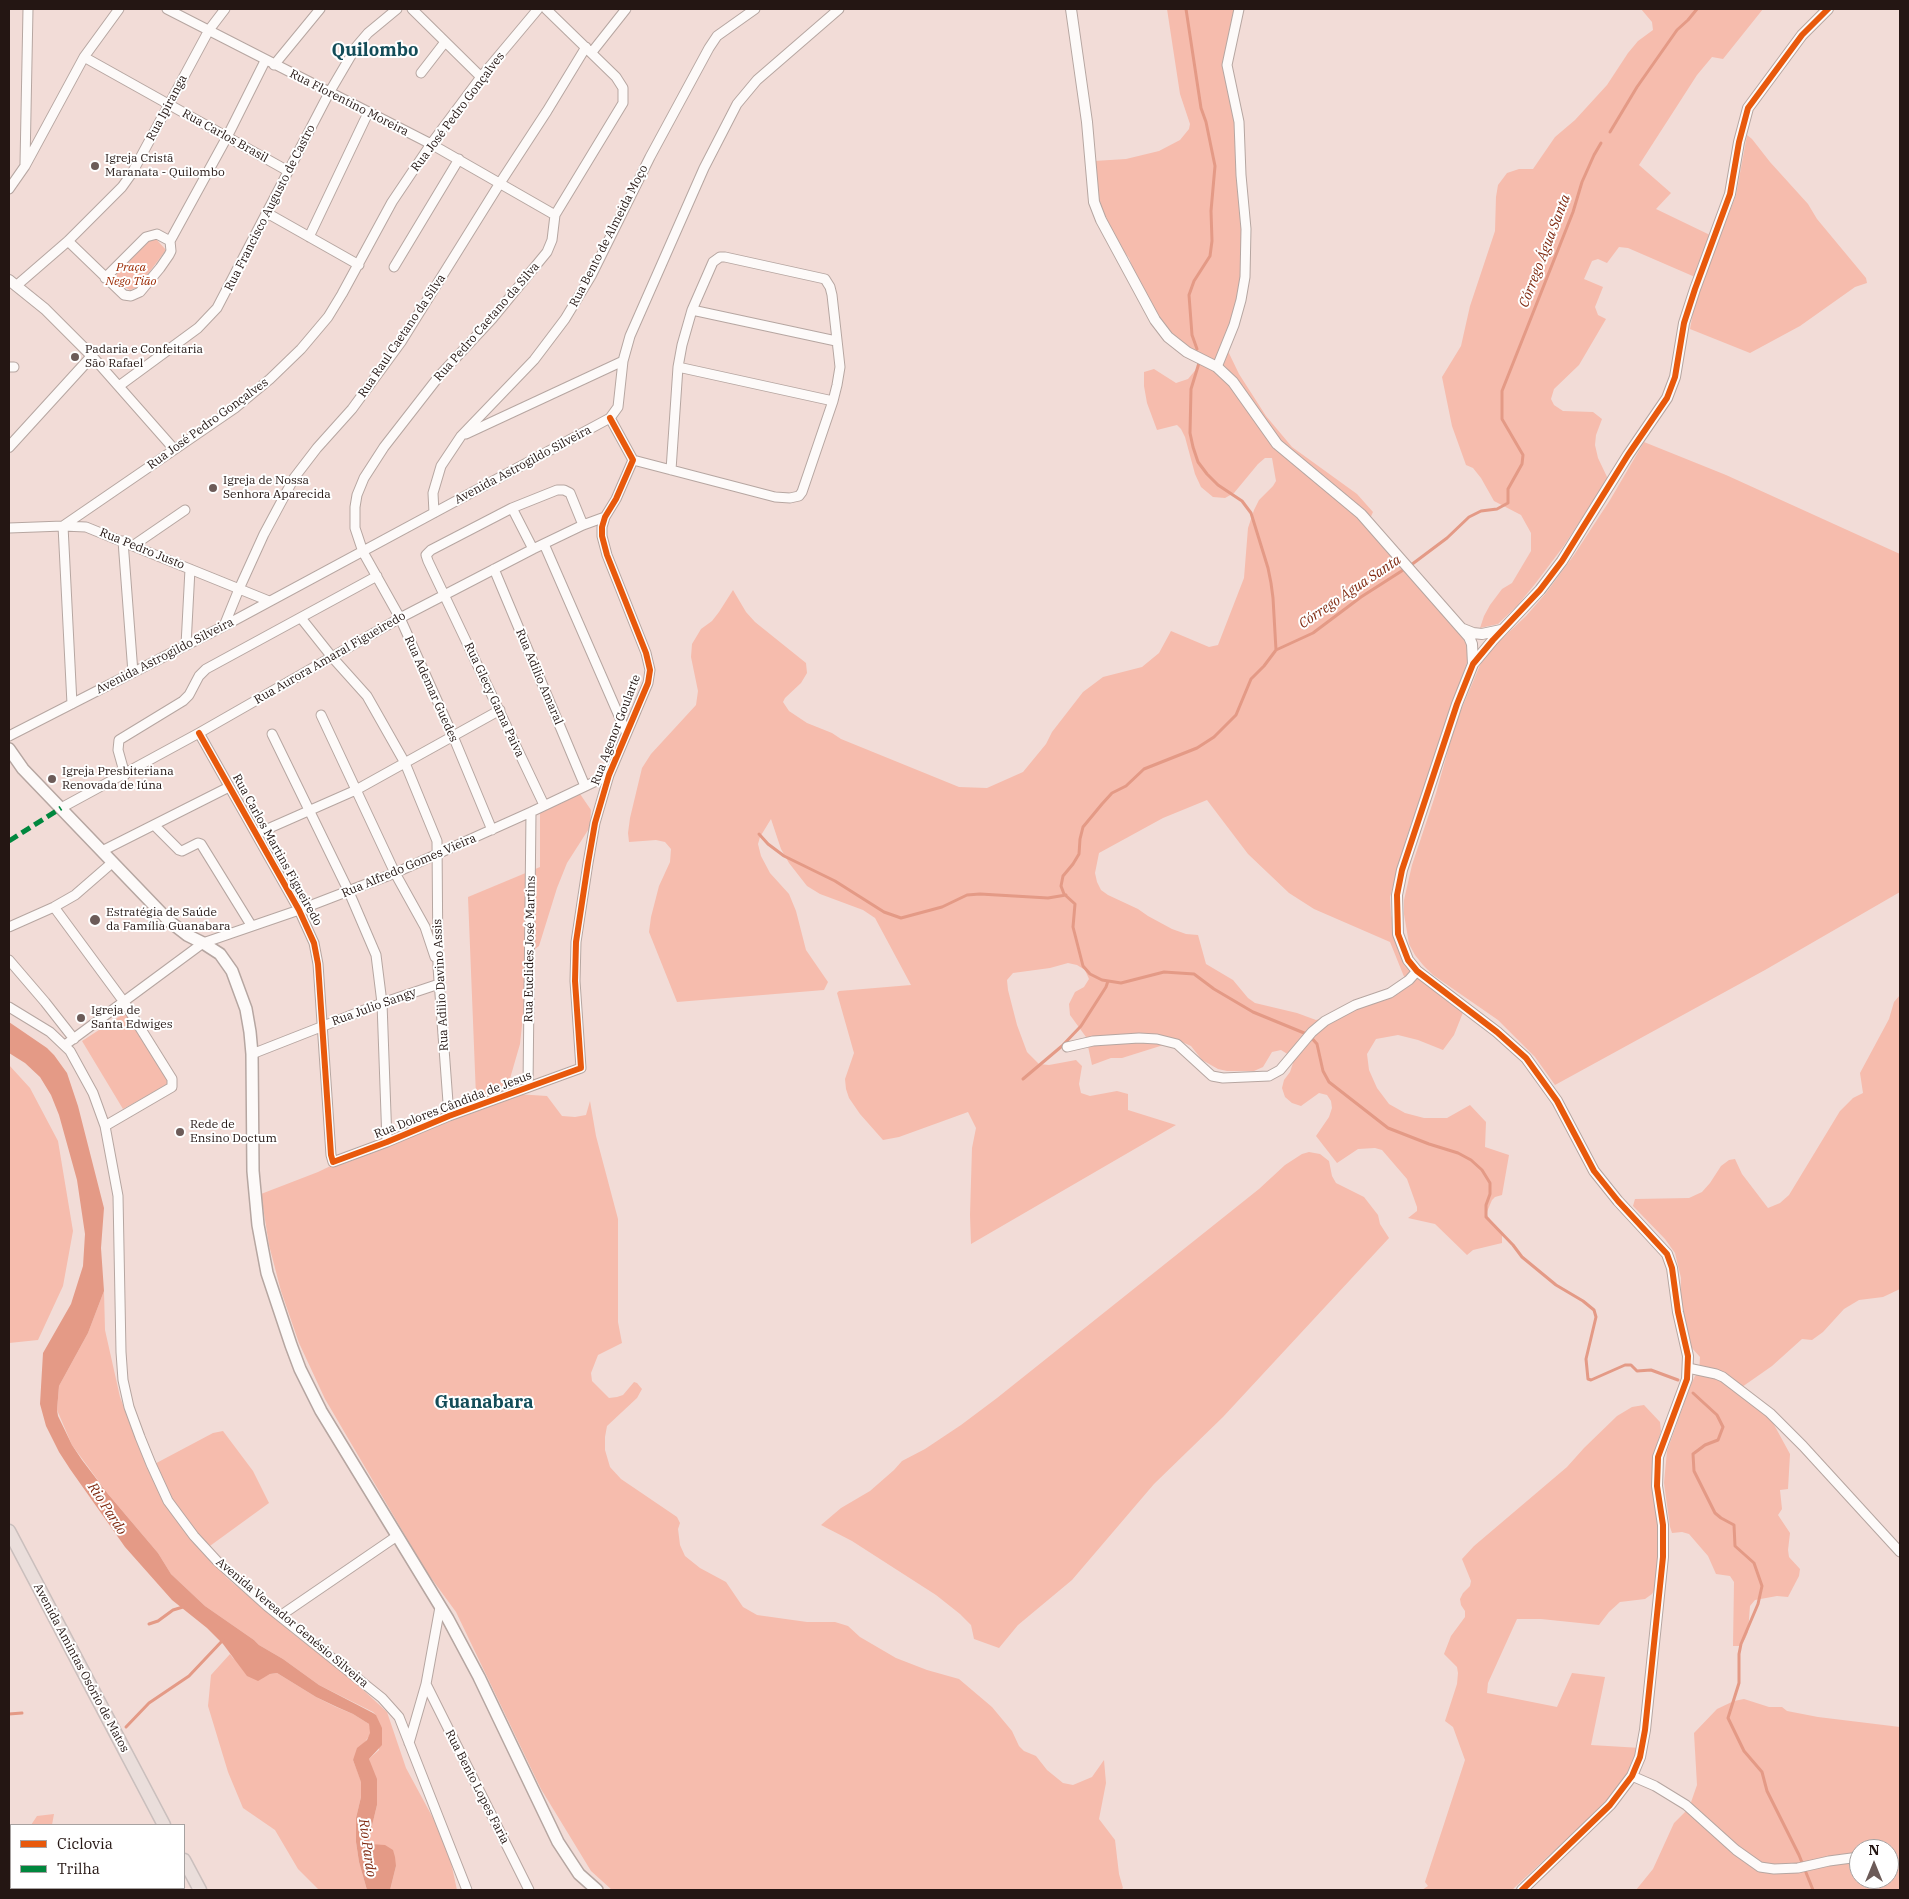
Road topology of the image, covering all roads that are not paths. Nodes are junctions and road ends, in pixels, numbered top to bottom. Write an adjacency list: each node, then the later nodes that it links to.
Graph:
1 (28, 9): 29 (street)
2 (119, 9): 19 (street)
3 (167, 9): 16 (street, Rua Florentino Moreira)
4 (225, 9): 16 (street, Rua Ipiranga)
5 (320, 9): 20 (street)
6 (397, 9): 23 (street, Rua Francisco Augusto de Castro)
7 (412, 9): 17 (street)
8 (538, 9): 22 (street, Rua José Pedro Gonçalves)
9 (546, 9): 18 (street)
10 (626, 9): 18 (street, Rua Raul Caetano da Silva)
11 (755, 9): 51 (street, Rua Bento de Almeida Moço)
12 (839, 9): 45 (street)
13 (1071, 9): 47 (street)
14 (1238, 9): 47 (street)
15 (1828, 9): 78 (street)
16 (209, 30): 20 (street, Rua Florentino Moreira); 24 (street, Rua Ipiranga)
17 (446, 42): 21 (street); 22 (street)
18 (589, 49): 31 (street, Rua Raul Caetano da Silva); 34 (street, Rua Pedro Caetano da Silva)
19 (84, 57): 24 (street, Rua Carlos Brasil); 29 (street)
20 (270, 63): 23 (street, Rua Florentino Moreira); 26 (street)
21 (421, 72)
22 (481, 78): 27 (street, Rua José Pedro Gonçalves)
23 (329, 93): 25 (street, Rua Florentino Moreira); 30 (street, Rua Francisco Augusto de Castro)
24 (169, 104): 26 (street, Rua Carlos Brasil); 36 (street, Rua Ipiranga)
25 (368, 112): 27 (street, Rua Florentino Moreira); 35 (street)
26 (227, 137): 30 (street, Rua Carlos Brasil); 37 (street)
27 (431, 144): 28 (street, Rua Florentino Moreira); 38 (street, Rua José Pedro Gonçalves)
28 (460, 160): 31 (street, Rua Florentino Moreira); 39 (street)
29 (25, 166): 32 (street)
30 (288, 171): 33 (street, Rua Francisco Augusto de Castro)
31 (500, 184): 34 (street, Rua Florentino Moreira); 71 (street, Rua Raul Caetano da Silva)
32 (9, 189)
33 (266, 213): 35 (street); 48 (street, Rua Francisco Augusto de Castro)
34 (555, 215): 67 (street, Rua Pedro Caetano da Silva)
35 (309, 237): 38 (street)
36 (68, 241): 40 (street); 41 (street, Rua Ipiranga)
37 (170, 241): 40 (street); 40 (street)
38 (359, 265): 53 (street, Rua José Pedro Gonçalves)
39 (394, 267)
40 (105, 278)
41 (13, 283): 44 (street)
42 (692, 310): 43 (street); 43 (street); 46 (street)
43 (836, 341): 49 (street)
44 (92, 356): 48 (street); 52 (street)
45 (623, 361): 50 (street); 51 (street)
46 (678, 367): 49 (street); 55 (street)
47 (1217, 368): 77 (street)
48 (119, 386): 53 (street)
49 (833, 401): 55 (street)
50 (610, 418): 54 (street); 58 (street, Avenida Astrogildo Silveira)
51 (462, 436): 58 (street, Rua Bento de Almeida Moço)
52 (9, 447)
53 (174, 450): 61 (street, Rua José Pedro Gonçalves)
54 (633, 460): 55 (street); 59 (street, Rua Agenor Goularte)
55 (671, 470)
56 (512, 508): 60 (street); 66 (street); 72 (street, Rua Glecy Gama Paiva)
57 (185, 510): 65 (street)
58 (434, 513): 67 (street, Avenida Astrogildo Silveira)
59 (605, 517): 60 (street, Rua Aurora Amaral Figueiredo); 86 (street, Rua Agenor Goularte)
60 (582, 525): 64 (street, Rua Aurora Amaral Figueiredo)
61 (63, 526): 62 (street, Rua Pedro Justo); 63 (street, Rua Pedro Justo); 83 (street)
62 (9, 528)
63 (123, 541): 65 (street, Rua Pedro Justo); 82 (street)
64 (544, 544): 66 (street, Rua Aurora Amaral Figueiredo); 86 (street)
65 (134, 545): 68 (street, Rua Pedro Justo)
66 (533, 549): 69 (street, Rua Aurora Amaral Figueiredo)
67 (363, 552): 70 (street, Rua Ademar Guedes); 73 (street, Avenida Astrogildo Silveira)
68 (190, 569): 71 (street, Rua Pedro Justo); 79 (street)
69 (494, 569): 72 (street, Rua Aurora Amaral Figueiredo); 95 (street, Rua Adilio Amaral)
70 (377, 576): 74 (street); 75 (street, Rua Ademar Guedes)
71 (239, 588): 73 (street, Rua Pedro Justo); 76 (street, Rua Raul Caetano da Silva)
72 (444, 595): 75 (street, Rua Aurora Amaral Figueiredo); 84 (street, Rua Glecy Gama Paiva)
73 (269, 601): 76 (street, Avenida Astrogildo Silveira)
74 (301, 618): 80 (street, Rua Adilio Davino Assis); 93 (street)
75 (400, 618): 80 (street, Rua Aurora Amaral Figueiredo); 90 (street, Rua Ademar Guedes)
76 (224, 626): 79 (street, Avenida Astrogildo Silveira)
77 (1462, 628): 78 (street); 81 (street)
78 (1502, 630): 81 (street)
79 (186, 645): 82 (street, Avenida Astrogildo Silveira)
80 (332, 657): 87 (street, Rua Aurora Amaral Figueiredo); 92 (street, Rua Adilio Davino Assis)
81 (1473, 664): 117 (street)
82 (133, 673): 83 (street, Avenida Astrogildo Silveira)
83 (72, 704): 89 (street, Avenida Astrogildo Silveira)
84 (500, 710): 90 (street); 98 (street, Rua Glecy Gama Paiva)
85 (321, 715): 97 (street)
86 (626, 732): 94 (street, Rua Agenor Goularte)
87 (199, 733): 93 (street, Rua Aurora Amaral Figueiredo); 96 (street, Rua Carlos Martins Figueiredo)
88 (272, 734): 100 (street)
89 (9, 736)
90 (453, 736): 92 (street); 103 (street, Rua Ademar Guedes)
91 (11, 756): 99 (main road)
92 (405, 762): 97 (street); 106 (street, Rua Adilio Davino Assis)
93 (125, 775): 99 (street, Rua Aurora Amaral Figueiredo)
94 (609, 775): 95 (street, Rua Alfredo Gomes Vieira); 127 (street, Rua Agenor Goularte)
95 (585, 786): 98 (street, Rua Alfredo Gomes Vieira)
96 (229, 787): 102 (street); 104 (street, Rua Carlos Martins Figueiredo)
97 (356, 790): 100 (street); 108 (street)
98 (544, 806): 101 (street, Rua Alfredo Gomes Vieira)
99 (60, 808): 105 (main road)
100 (309, 810): 104 (street); 109 (street)
101 (531, 812): 103 (street, Rua Alfredo Gomes Vieira); 128 (street, Rua Euclides José Martins)
102 (154, 825): 105 (street); 112 (street)
103 (492, 830): 106 (street, Rua Alfredo Gomes Vieira)
104 (256, 834): 111 (street, Rua Carlos Martins Figueiredo)
105 (102, 851): 107 (main road)
106 (437, 854): 108 (street, Rua Alfredo Gomes Vieira); 116 (street, Rua Adilio Davino Assis)
107 (113, 862): 110 (street); 114 (main road)
108 (395, 873): 109 (street, Rua Alfredo Gomes Vieira); 116 (street)
109 (349, 892): 111 (street, Rua Alfredo Gomes Vieira); 120 (street)
110 (54, 907): 113 (street); 119 (street)
111 (299, 910): 112 (street, Rua Alfredo Gomes Vieira); 122 (street, Rua Carlos Martins Figueiredo)
112 (251, 925): 114 (street, Rua Alfredo Gomes Vieira)
113 (9, 927)
114 (203, 943): 119 (street, Rua Alfredo Gomes Vieira); 126 (main road)
115 (9, 960): 123 (street)
116 (438, 967): 118 (street, Rua Adilio Davino Assis)
117 (1417, 971): 125 (street); 133 (street)
118 (439, 984): 120 (street, Rua Julio Sangy); 129 (street, Rua Adilio Davino Assis)
119 (124, 1002): 123 (street, Rua Alfredo Gomes Vieira); 130 (street)
120 (382, 1003): 122 (street, Rua Julio Sangy); 131 (street)
121 (9, 1007): 124 (street, Avenida Vereador Genésio Silveira)
122 (323, 1026): 126 (street, Rua Julio Sangy); 132 (street, Rua Carlos Martins Figueiredo)
123 (74, 1039): 124 (street, Rua Alfredo Gomes Vieira)
124 (65, 1045): 130 (street, Avenida Vereador Genésio Silveira)
125 (1066, 1047)
126 (252, 1054): 135 (main road)
127 (581, 1068): 128 (street, Rua Dolores Cândida de Jesus)
128 (528, 1087): 129 (street, Rua Dolores Cândida de Jesus)
129 (449, 1116): 131 (street, Rua Dolores Cândida de Jesus)
130 (105, 1126): 138 (street, Avenida Vereador Genésio Silveira)
131 (387, 1142): 132 (street, Rua Dolores Cândida de Jesus)
132 (333, 1162)
133 (1688, 1368): 136 (street); 141 (street)
134 (9, 1531): 142 (main road, Avenida Amintas Osório de Matos)
135 (397, 1536): 137 (main road); 138 (street)
136 (1900, 1552)
137 (440, 1606): 139 (street); 148 (main road)
138 (280, 1616): 140 (street, Avenida Vereador Genésio Silveira)
139 (426, 1684): 140 (street); 147 (street, Rua Bento Lopes Faria)
140 (409, 1743): 146 (street, Avenida Vereador Genésio Silveira)
141 (1632, 1776): 143 (street); 149 (street)
142 (163, 1824)
143 (1849, 1858)
144 (185, 1862): 145 (main road)
145 (200, 1890)
146 (467, 1890)
147 (529, 1890)
148 (597, 1890)
149 (1522, 1890)

